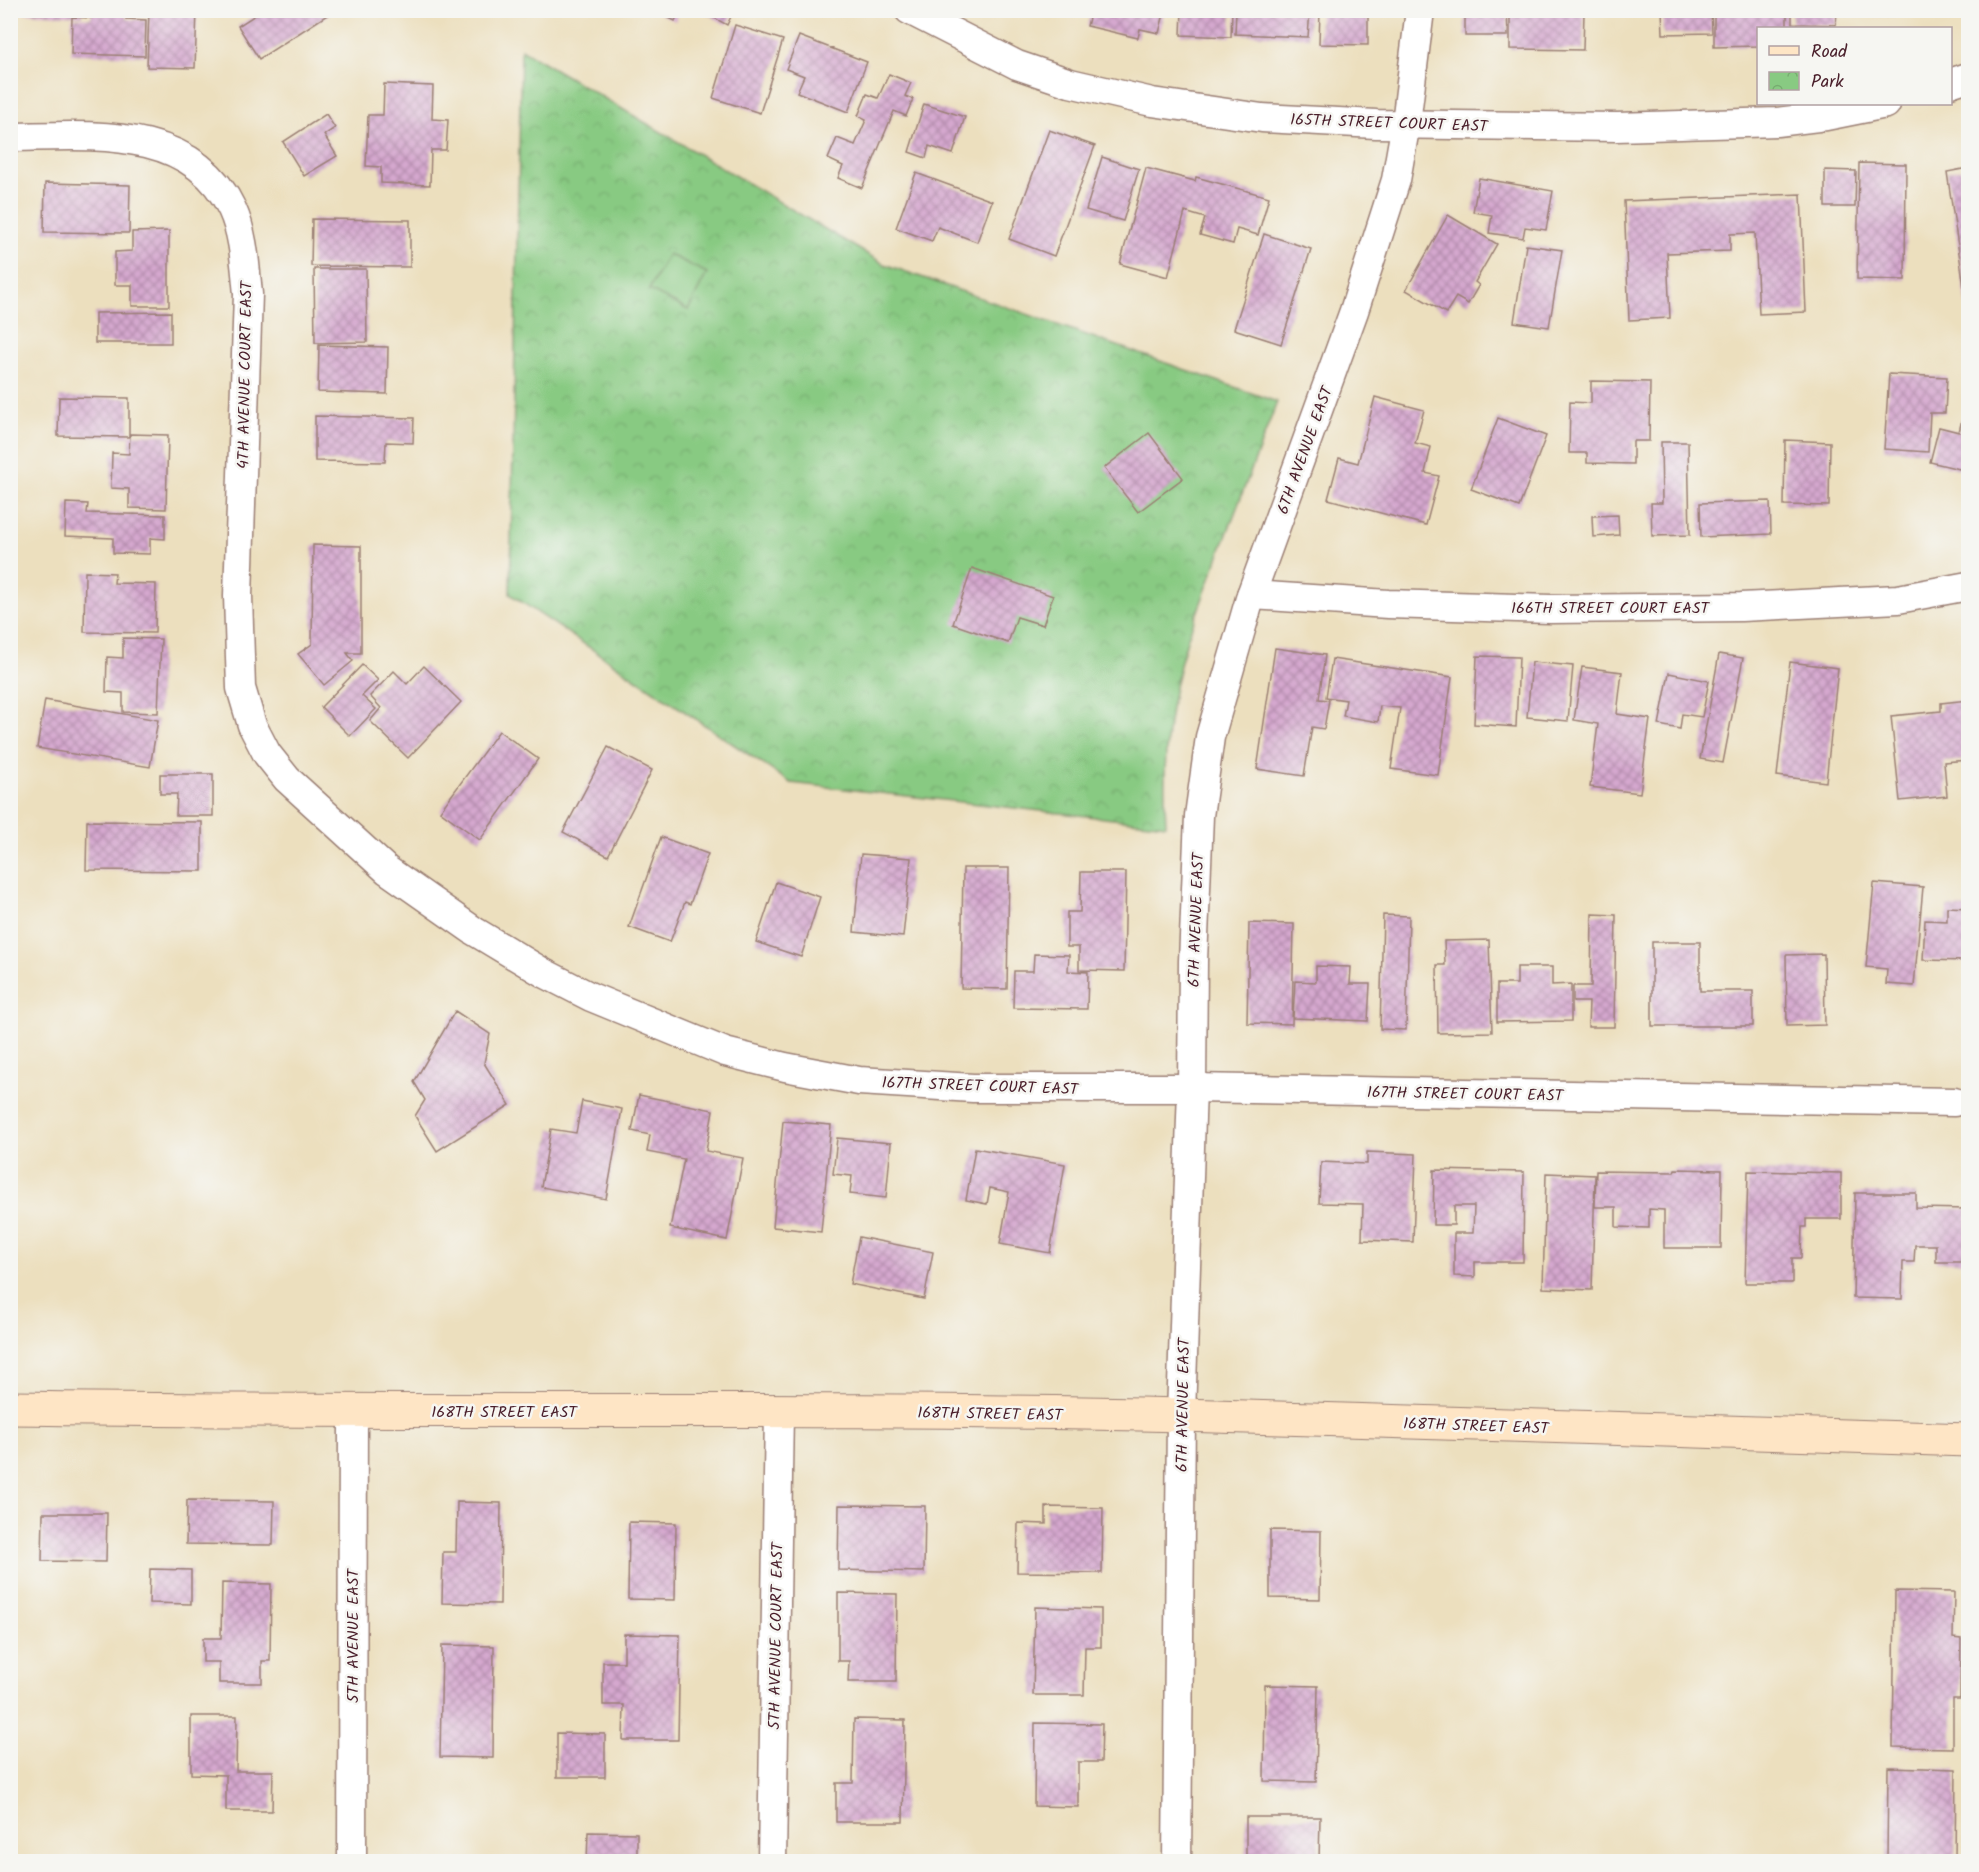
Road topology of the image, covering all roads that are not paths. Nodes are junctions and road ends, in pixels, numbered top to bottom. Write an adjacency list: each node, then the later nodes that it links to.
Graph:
1 (909, 10): 6 (street, 165TH STREET COURT EAST)
2 (1420, 10): 6 (street, 6TH AVENUE EAST)
3 (1968, 77): 4 (street)
4 (1952, 82)
5 (1881, 105): 6 (street, 165TH STREET COURT EAST)
6 (1406, 123): 9 (street, 6TH AVENUE EAST)
7 (10, 137): 10 (street, 4TH AVENUE COURT EAST)
8 (1968, 586): 9 (street, 166TH STREET COURT EAST)
9 (1251, 595): 11 (street, 6TH AVENUE EAST)
10 (238, 596): 11 (street, 167TH STREET COURT EAST)
11 (1192, 1088): 12 (street, 167TH STREET COURT EAST); 16 (street, 6TH AVENUE EAST)
12 (1954, 1102)
13 (10, 1408): 14 (street, 168TH STREET EAST)
14 (353, 1411): 15 (street, 168TH STREET EAST); 18 (street, 5TH AVENUE EAST)
15 (779, 1411): 16 (street, 168TH STREET EAST); 19 (street, 5TH AVENUE COURT EAST)
16 (1181, 1415): 17 (street, 168TH STREET EAST); 20 (street, 6TH AVENUE EAST)
17 (1968, 1440)
18 (352, 1862)
19 (772, 1862)
20 (1177, 1862)

